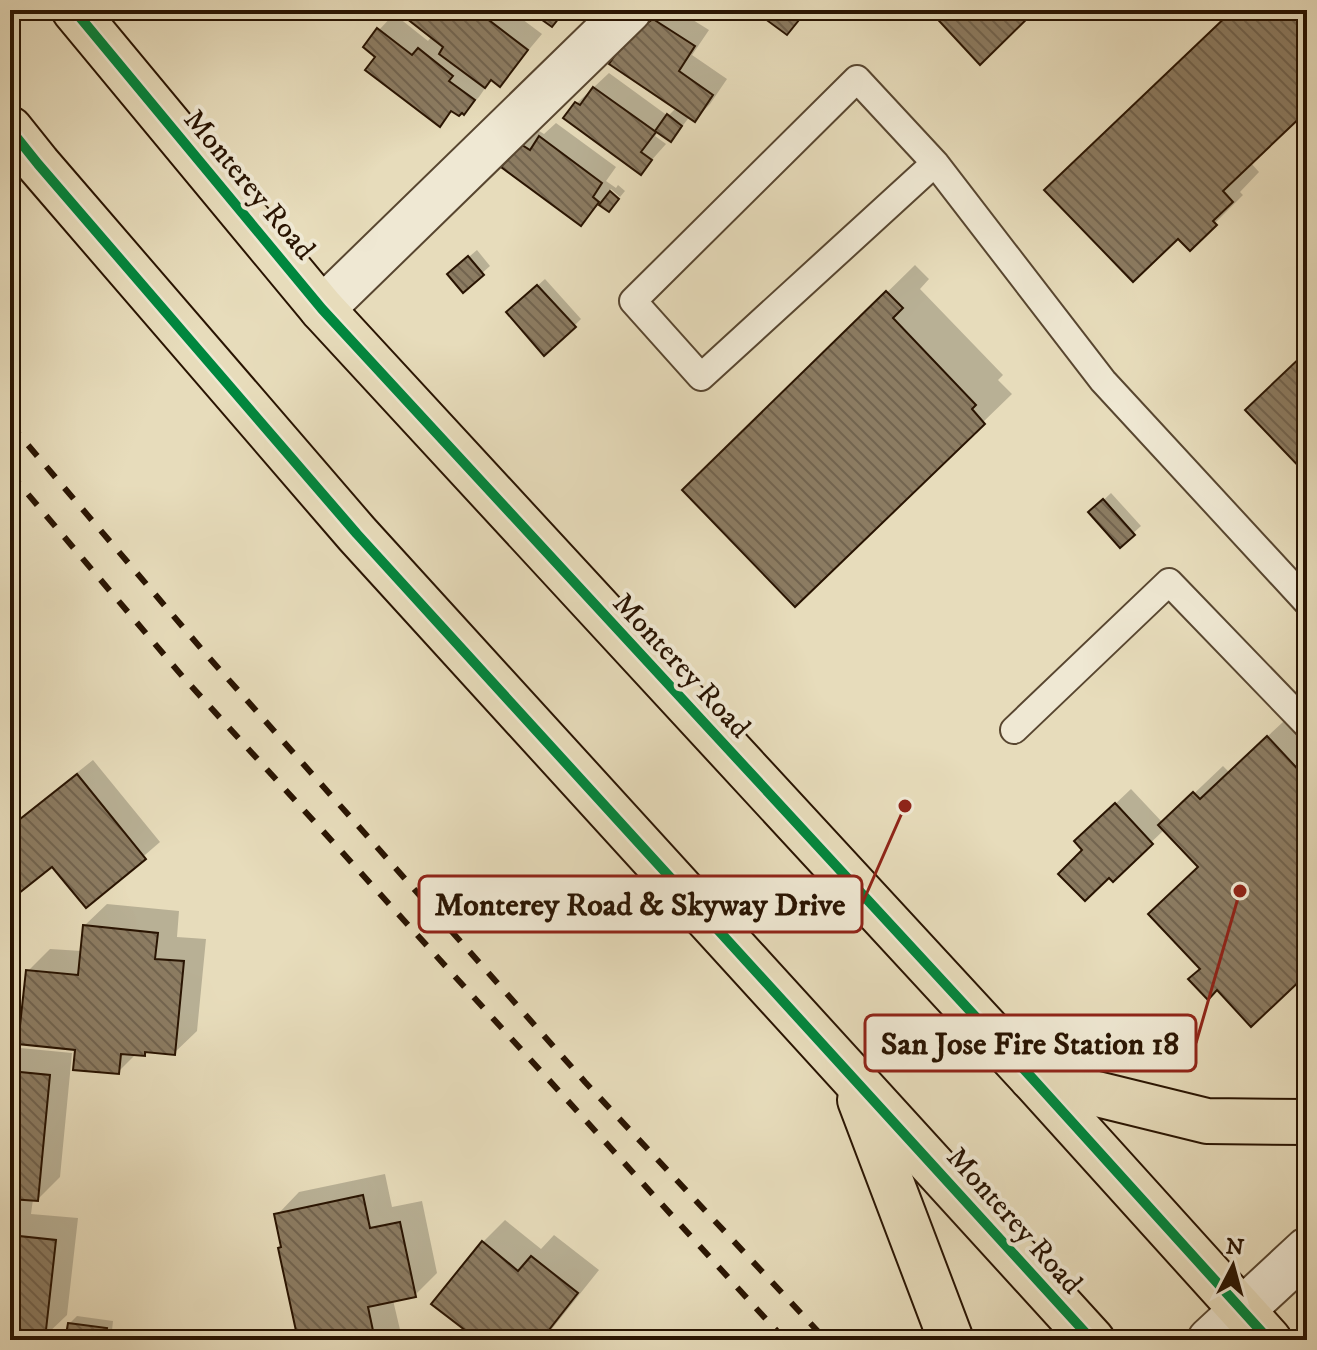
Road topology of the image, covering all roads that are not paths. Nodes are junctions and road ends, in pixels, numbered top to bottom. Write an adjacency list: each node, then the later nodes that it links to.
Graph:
1 (74, 10): 5 (main road, Monterey Road)
2 (629, 10): 5 (street)
3 (10, 129): 9 (main road, Monterey Road)
4 (935, 163): 4 (lane); 6 (lane)
5 (322, 309): 10 (main road, Monterey Road)
6 (1307, 602)
7 (1307, 725): 8 (lane)
8 (1014, 730)
9 (850, 1075): 14 (main road); 15 (main road, Monterey Road)
10 (1032, 1078): 11 (main road); 13 (main road, Monterey Road)
11 (1307, 1122)
12 (1307, 1250): 13 (street)
13 (1240, 1330)
14 (951, 1340)
15 (1092, 1340)

